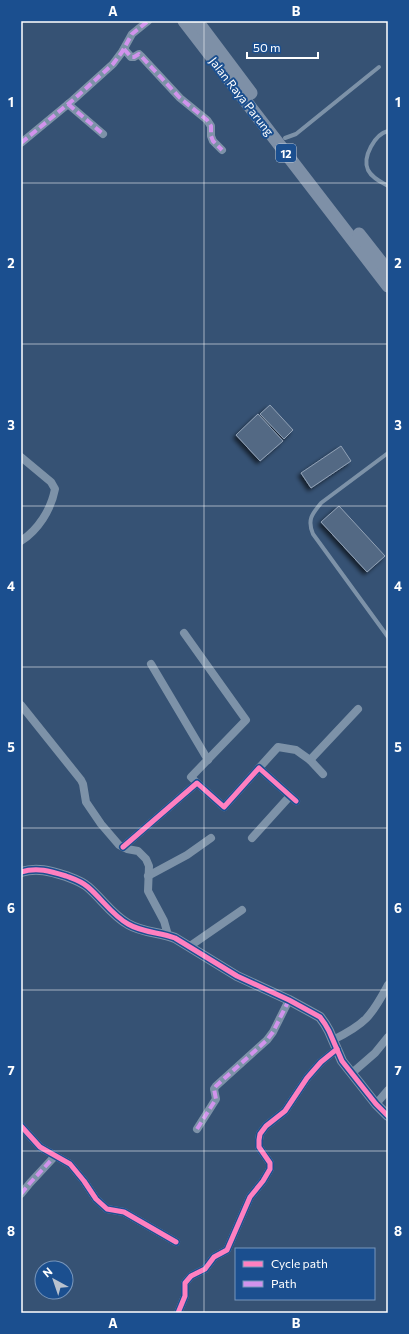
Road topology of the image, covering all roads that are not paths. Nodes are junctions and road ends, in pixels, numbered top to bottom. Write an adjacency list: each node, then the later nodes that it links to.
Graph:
1 (148, 21): 4 (street)
2 (184, 21): 14 (highway, Jalan Raya Parung / 12)
3 (200, 22): 9 (highway, Jalan Raya Parung / 12)
4 (124, 49): 6 (street); 11 (street)
5 (379, 67): 9 (lane)
6 (68, 104): 8 (street); 10 (street)
7 (388, 131): 12 (lane)
8 (103, 134)
9 (285, 138): 13 (highway, Jalan Raya Parung / 12)
10 (21, 143)
11 (222, 150)
12 (388, 186)
13 (388, 271)
14 (388, 286)
15 (388, 453): 19 (lane)
16 (21, 457): 17 (street)
17 (21, 542)
18 (184, 633): 23 (street)
19 (388, 637)
20 (151, 664): 23 (street)
21 (21, 705): 30 (street)
22 (358, 709): 24 (street)
23 (208, 760): 27 (street)
24 (310, 760): 25 (street); 26 (street)
25 (259, 768): 27 (street); 29 (street)
26 (323, 774)
27 (197, 784): 30 (street)
28 (211, 838): 32 (street)
29 (252, 838)
30 (123, 847): 32 (street)
31 (21, 872): 34 (street)
32 (148, 876): 34 (street)
33 (242, 910): 35 (street)
34 (168, 935): 35 (street)
35 (190, 946): 37 (street)
36 (388, 985): 39 (street)
37 (289, 1000): 39 (street); 45 (street)
38 (388, 1037): 40 (street)
39 (335, 1045): 40 (street); 49 (street)
40 (352, 1073): 42 (street)
41 (388, 1090): 42 (street)
42 (376, 1104): 43 (street)
43 (388, 1116)
44 (21, 1126): 46 (street)
45 (198, 1129)
46 (55, 1156): 47 (street); 48 (street)
47 (21, 1194)
48 (176, 1242)
49 (178, 1313)

